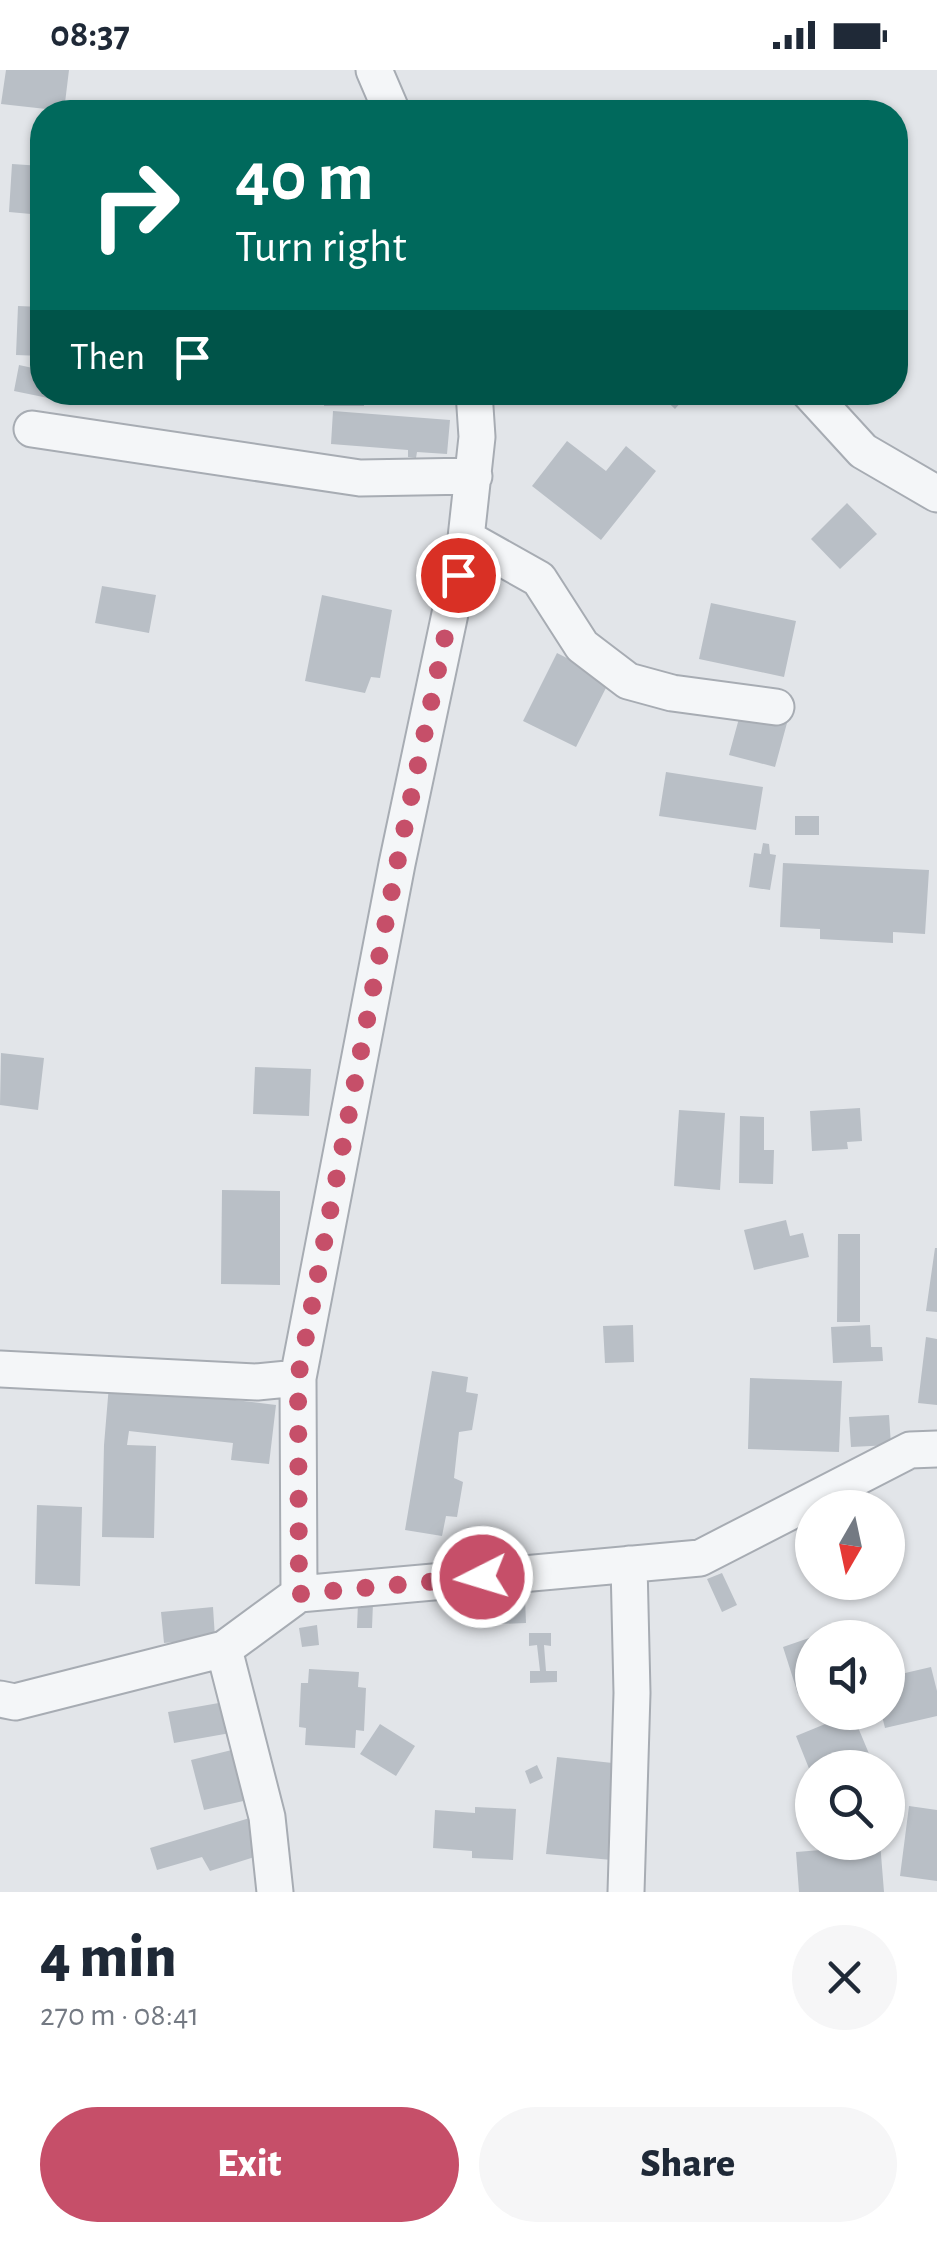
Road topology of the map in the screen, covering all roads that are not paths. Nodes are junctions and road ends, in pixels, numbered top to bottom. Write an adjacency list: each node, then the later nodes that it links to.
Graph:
1 (374, 70): 2 (street)
2 (387, 100)
3 (475, 405): 6 (street)
4 (820, 405): 7 (street)
5 (32, 429): 6 (street)
6 (474, 476): 8 (street)
7 (937, 494)
8 (466, 538): 9 (street); 11 (street)
9 (776, 706)
10 (0, 1369): 11 (street)
11 (298, 1378): 14 (street)
12 (937, 1449): 13 (street)
13 (629, 1564): 14 (street); 18 (street)
14 (299, 1594): 15 (street)
15 (224, 1649): 16 (street); 17 (street)
16 (5, 1703)
17 (275, 1892)
18 (626, 1892)

